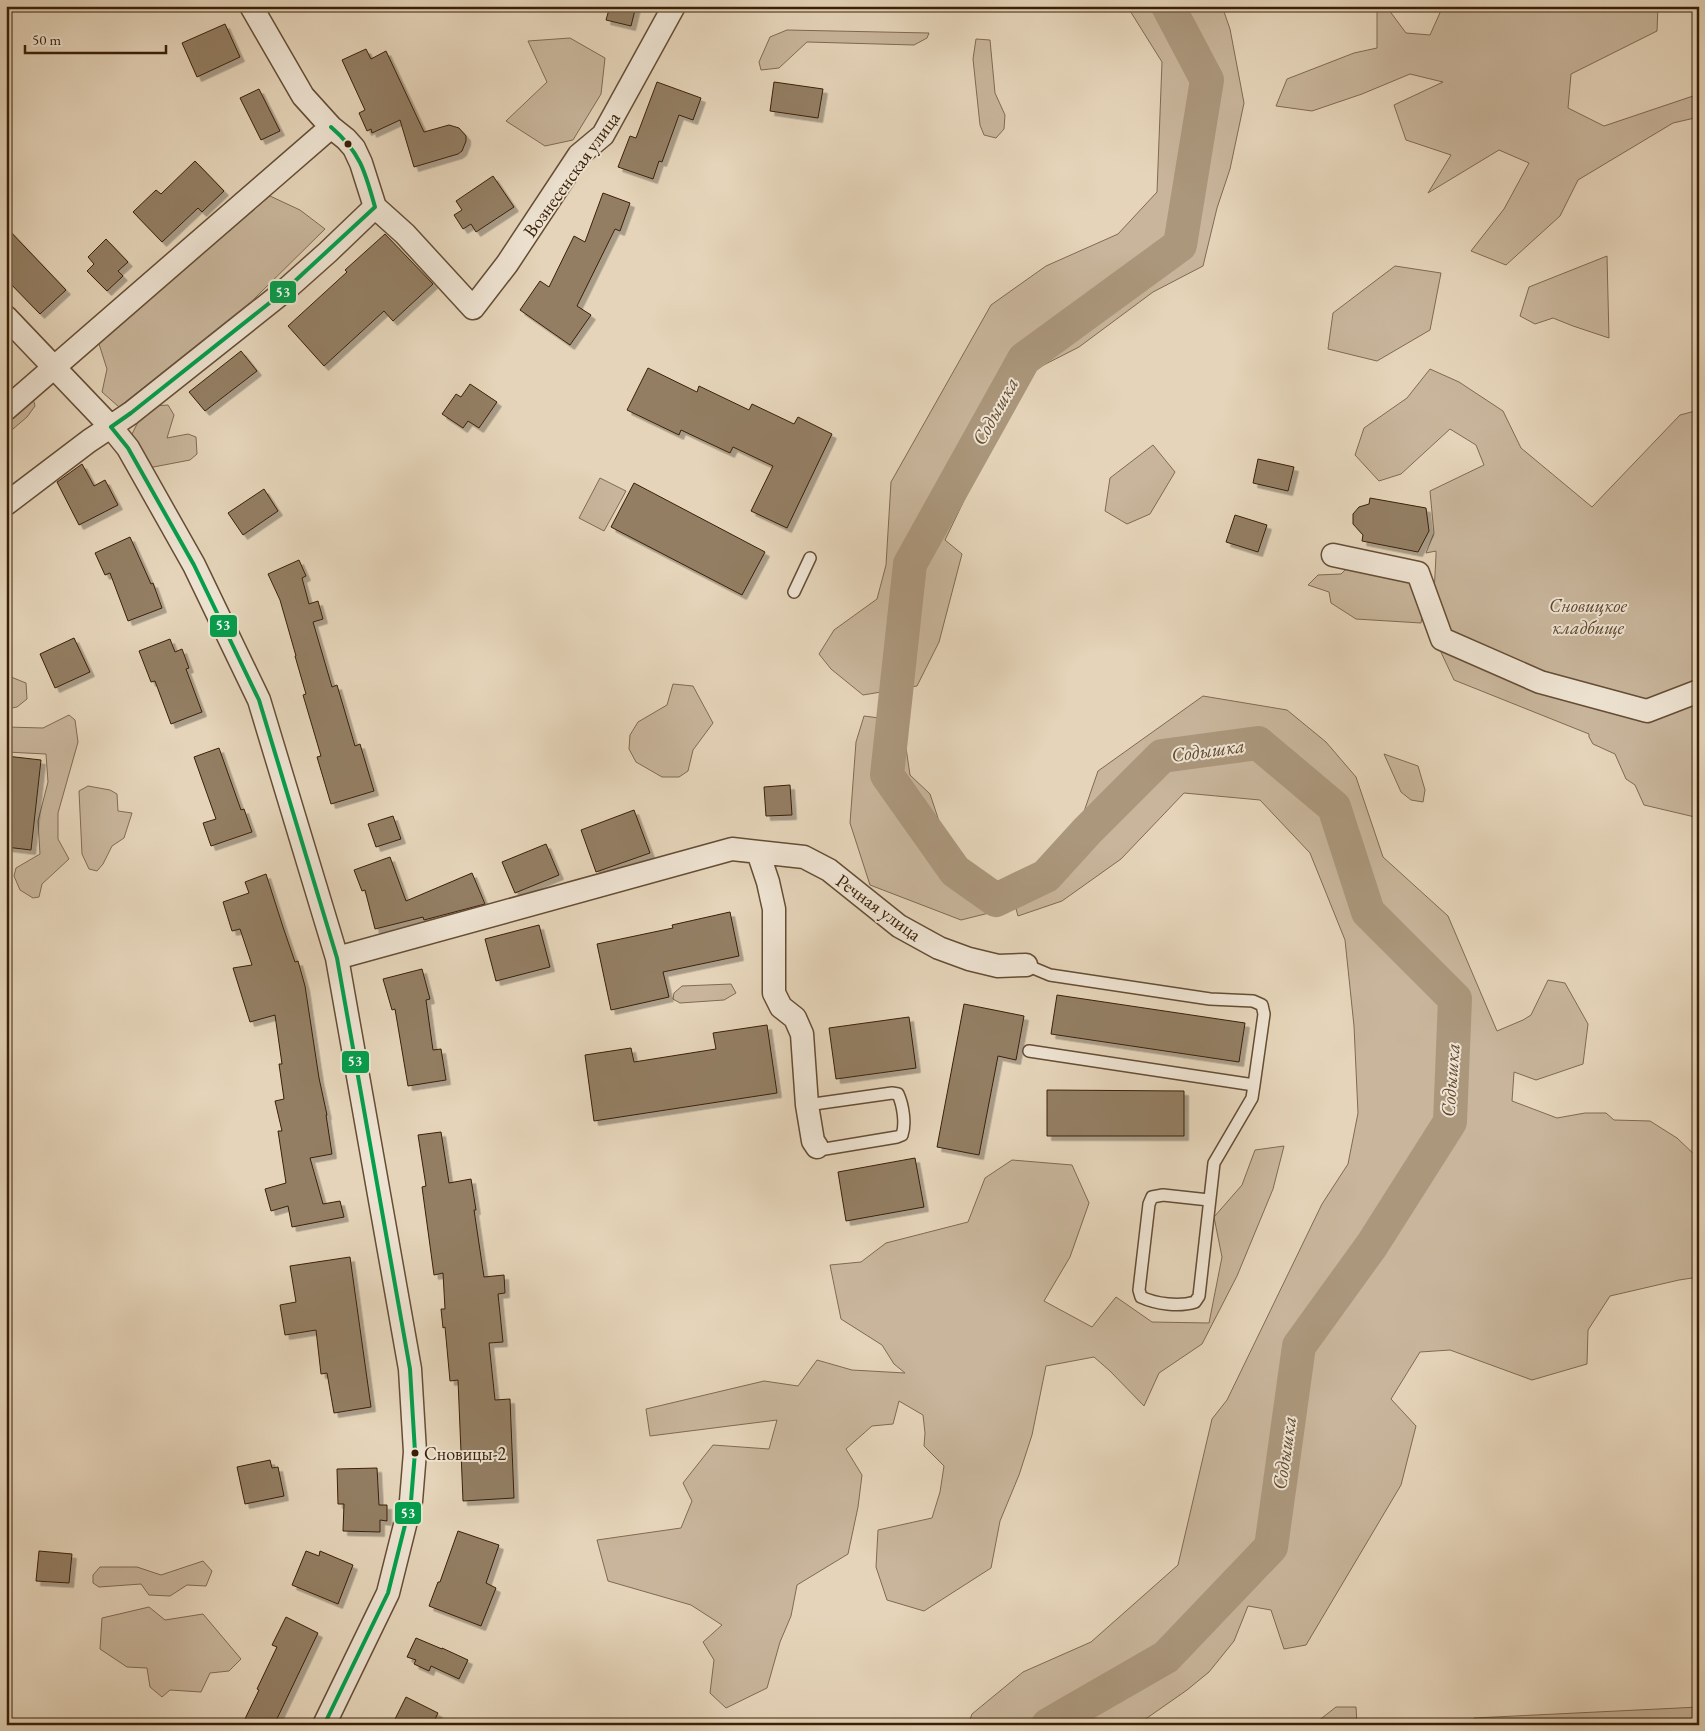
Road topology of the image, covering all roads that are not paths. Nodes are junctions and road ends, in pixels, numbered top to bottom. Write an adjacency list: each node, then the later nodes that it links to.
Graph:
1 (251, 6): 3 (street)
2 (674, 6): 4 (street, Вознесенская улица)
3 (331, 127): 4 (street); 6 (street)
4 (375, 207): 8 (street)
5 (6, 317): 6 (street)
6 (54, 368): 7 (street); 8 (street)
7 (6, 410)
8 (110, 427): 9 (street); 15 (street)
9 (6, 504)
10 (1333, 556): 13 (street)
11 (810, 558): 12 (lane)
12 (794, 592)
13 (1699, 691)
14 (758, 852): 15 (street, Речная улица); 16 (street, Речная улица); 19 (street)
15 (337, 958): 22 (street)
16 (1026, 965): 18 (lane)
17 (1029, 1051): 18 (lane)
18 (1254, 1085): 21 (lane)
19 (807, 1105): 20 (street); 20 (lane)
20 (818, 1147)
21 (1209, 1200): 21 (lane)
22 (324, 1725)

